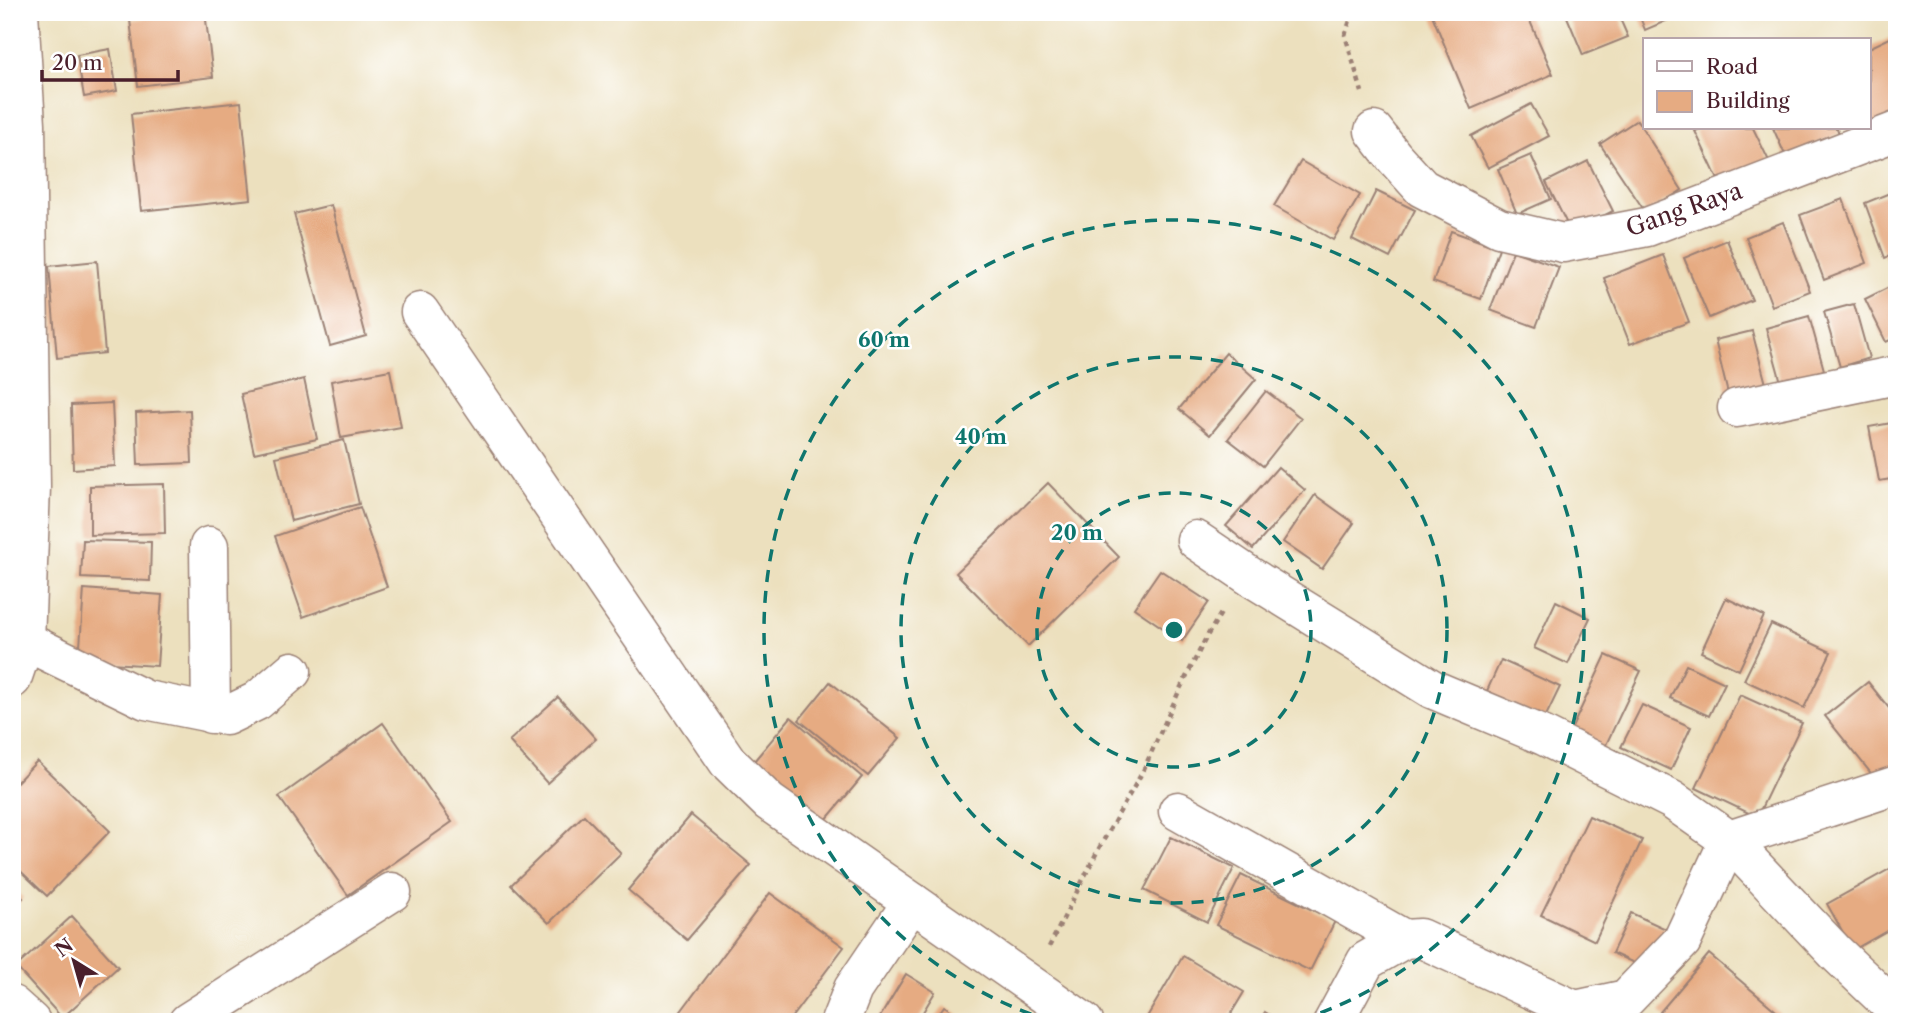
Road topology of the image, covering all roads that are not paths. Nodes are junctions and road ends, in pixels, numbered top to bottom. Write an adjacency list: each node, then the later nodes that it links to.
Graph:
1 (19, 12): 2 (street)
2 (19, 124): 10 (street)
3 (1374, 131): 4 (street, Gang Raya)
4 (1897, 131)
5 (420, 312): 18 (street)
6 (1897, 376): 7 (street)
7 (1737, 408)
8 (1196, 540): 16 (street)
9 (209, 547): 13 (street)
10 (25, 641): 12 (street); 13 (street)
11 (292, 671): 13 (street)
12 (12, 679)
13 (211, 714)
14 (1897, 785): 16 (street)
15 (1178, 811): 19 (street)
16 (1729, 841): 19 (street); 21 (street)
17 (391, 892): 23 (street)
18 (912, 902): 24 (street); 25 (street)
19 (1404, 939): 26 (street)
20 (12, 1005): 22 (street)
21 (1897, 1011)
22 (31, 1022)
23 (188, 1022)
24 (840, 1022)
25 (1084, 1022)
26 (1333, 1022)

